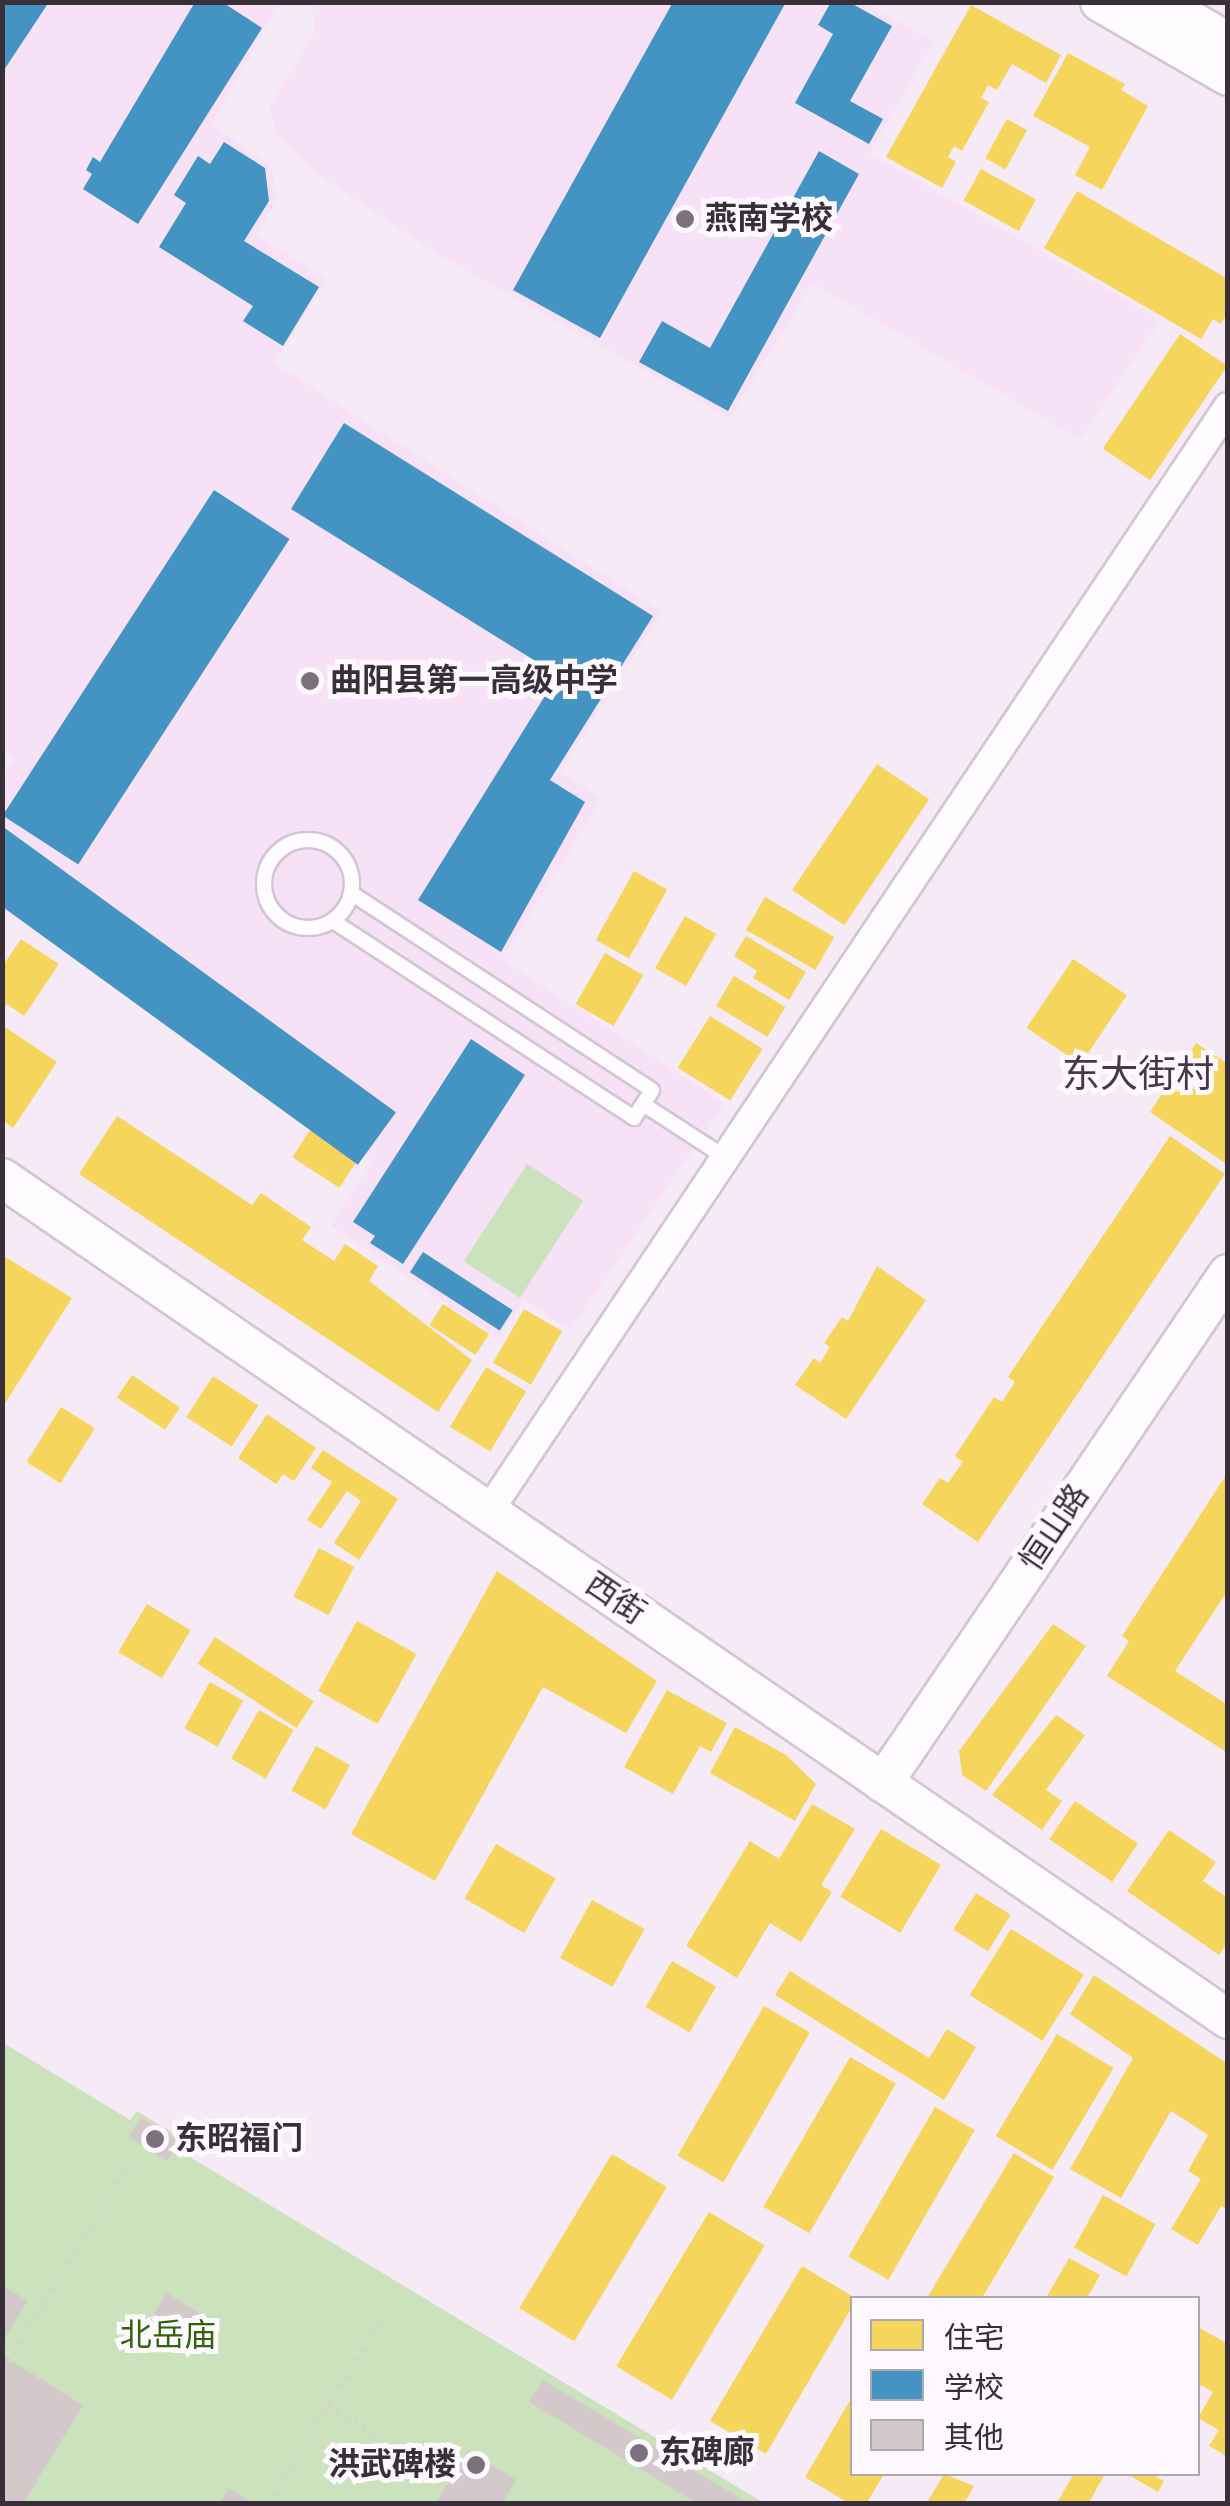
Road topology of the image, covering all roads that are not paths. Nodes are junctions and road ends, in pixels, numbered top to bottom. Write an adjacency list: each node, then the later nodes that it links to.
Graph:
1 (1100, 2): 4 (street)
2 (1159, 2): 3 (street)
3 (1228, 42)
4 (1228, 76)
5 (1228, 407): 9 (street)
6 (351, 893): 7 (lane); 7 (lane); 8 (lane)
7 (333, 920): 8 (lane)
8 (644, 1104): 9 (lane)
9 (727, 1159): 12 (street)
10 (2, 1178): 12 (street, 西街)
11 (1228, 1274): 13 (street, 恒山路)
12 (488, 1512): 13 (street, 西街)
13 (883, 1782): 14 (street, 西街)
14 (1228, 2019)

